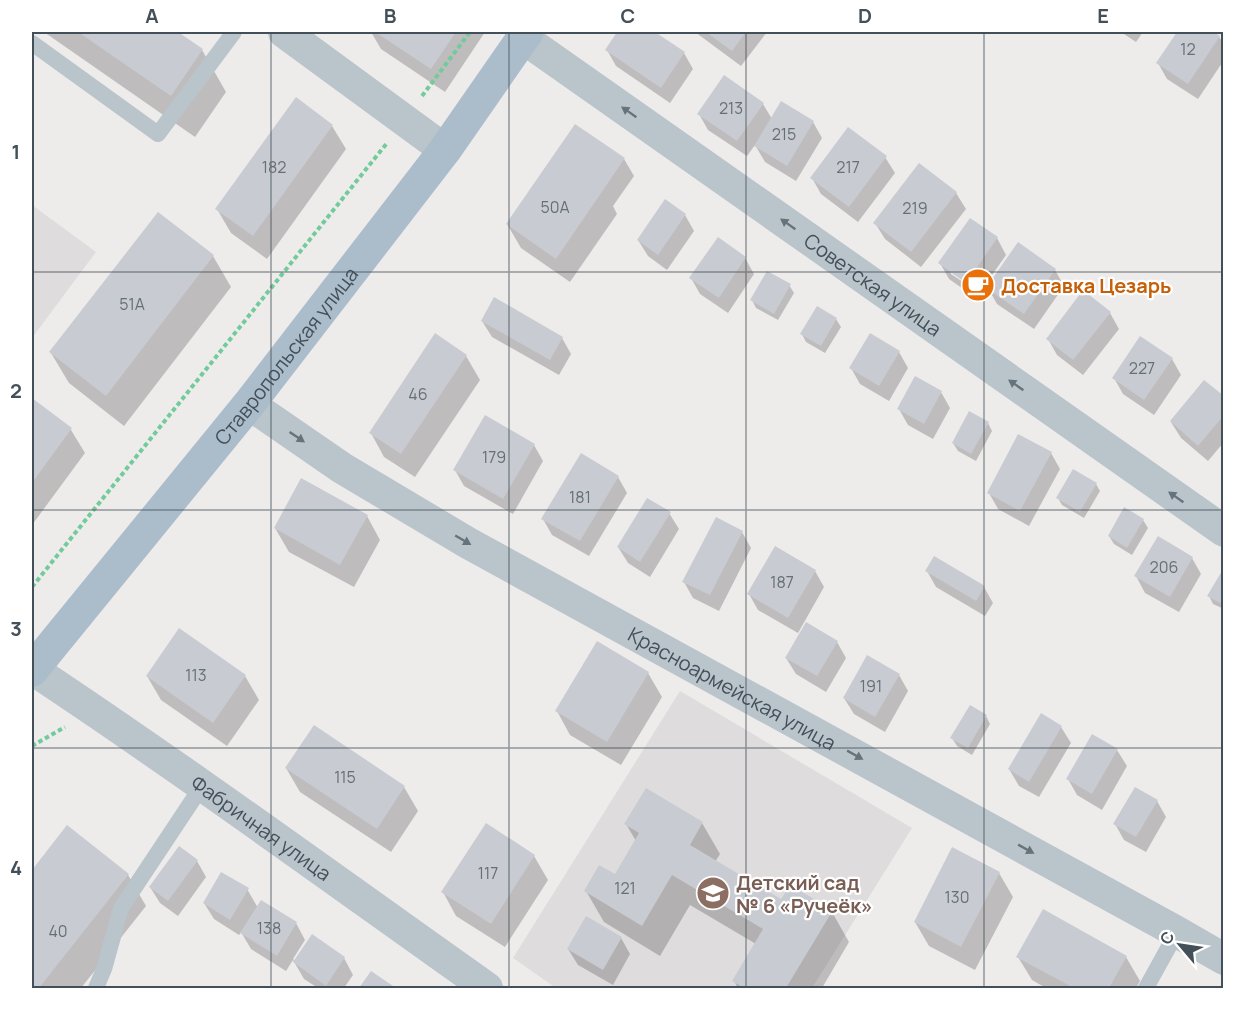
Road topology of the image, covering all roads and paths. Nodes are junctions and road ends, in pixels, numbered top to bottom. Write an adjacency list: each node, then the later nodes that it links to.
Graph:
1 (234, 32): 5 (lane)
2 (284, 32): 6 (street)
3 (470, 32): 6 (path)
4 (525, 35): 7 (main road, Ставропольская улица); 9 (street, Советская улица, one-way to 4)
5 (32, 43)
6 (405, 120): 7 (street); 10 (path)
7 (446, 150): 8 (main road, Ставропольская улица)
8 (249, 404): 11 (main road, Ставропольская улица); 13 (street, Красноармейская улица, one-way to 13)
9 (1224, 531)
10 (32, 587)
11 (32, 670): 12 (street, Фабричная улица)
12 (202, 786): 15 (lane); 16 (street, Фабричная улица)
13 (1178, 932): 14 (street, Красноармейская улица); 17 (lane)
14 (1224, 959)
15 (96, 988)
16 (487, 988)
17 (1146, 988)

